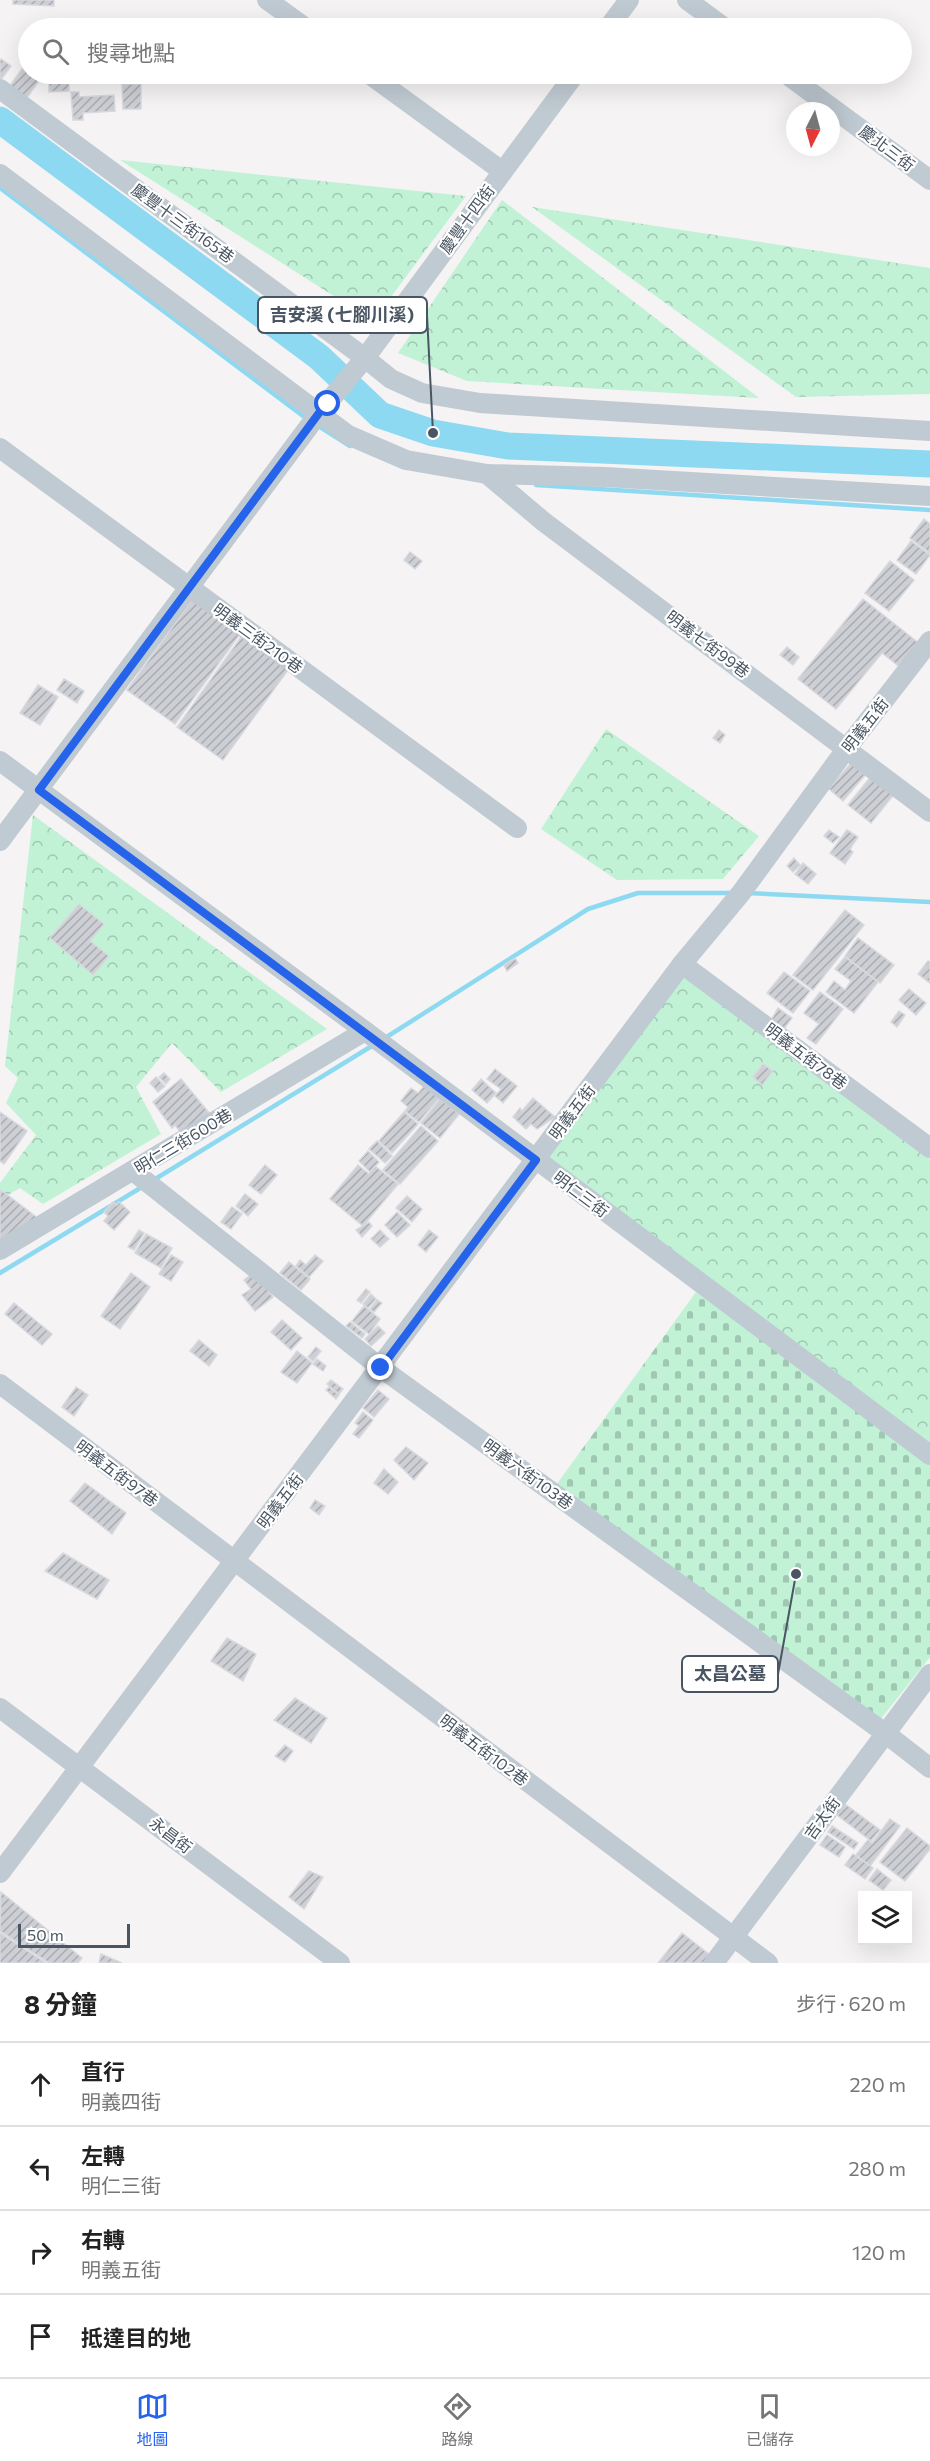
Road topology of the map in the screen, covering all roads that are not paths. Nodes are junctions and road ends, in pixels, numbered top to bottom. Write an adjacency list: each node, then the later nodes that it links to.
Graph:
1 (267, 0): 4 (street)
2 (630, 0): 5 (street)
3 (687, 0): 6 (street)
4 (292, 18)
5 (616, 18)
6 (711, 18)
7 (383, 84): 11 (street)
8 (567, 84): 11 (street, 慶豐十四街)
9 (800, 84): 13 (street, 慶北三街)
10 (0, 89): 14 (street, 慶豐十三街165巷)
11 (502, 171): 14 (street, 慶豐十四街)
12 (0, 174): 15 (street)
13 (930, 180)
14 (362, 361): 15 (street, 慶豐十四街); 16 (street, 慶豐十三街165巷)
15 (324, 408): 18 (street); 20 (street, 慶豐十四街)
16 (930, 431)
17 (0, 448): 20 (street, 明義三街210巷)
18 (487, 474): 19 (street); 22 (street, 明義七街99巷)
19 (930, 496)
20 (188, 588): 24 (street, 慶豐十四街); 26 (street, 明義三街210巷)
21 (930, 641): 22 (street, 明義五街)
22 (846, 748): 25 (street, 明義七街99巷); 28 (street, 明義五街)
23 (0, 761): 24 (street, 明仁三街)
24 (39, 790): 27 (street, 慶豐十四街); 29 (street, 明仁三街)
25 (930, 812)
26 (517, 828)
27 (0, 841)
28 (682, 964): 30 (street, 明義五街78巷); 31 (street, 明義五街)
29 (374, 1038): 31 (street, 明仁三街); 32 (street, 明仁三街600巷)
30 (930, 1148)
31 (536, 1160): 34 (street, 明義五街); 36 (street, 明仁三街)
32 (133, 1171): 33 (street, 明仁三街600巷); 34 (street, 明義六街103巷)
33 (0, 1250)
34 (381, 1368): 37 (street, 明義五街); 40 (street, 明義六街103巷)
35 (0, 1384): 37 (street, 明義五街97巷)
36 (930, 1455)
37 (234, 1562): 41 (street, 明義五街); 44 (street, 明義五街102巷)
38 (930, 1674): 40 (street, 吉太街)
39 (0, 1708): 41 (street, 永昌街)
40 (885, 1733): 42 (street, 明義六街103巷); 44 (street, 吉太街)
41 (79, 1765): 43 (street, 明義五街); 45 (street, 永昌街)
42 (930, 1768)
43 (0, 1873)
44 (734, 1937): 46 (street, 吉太街); 47 (street, 明義五街102巷)
45 (340, 1963)
46 (714, 1963)
47 (768, 1963)

